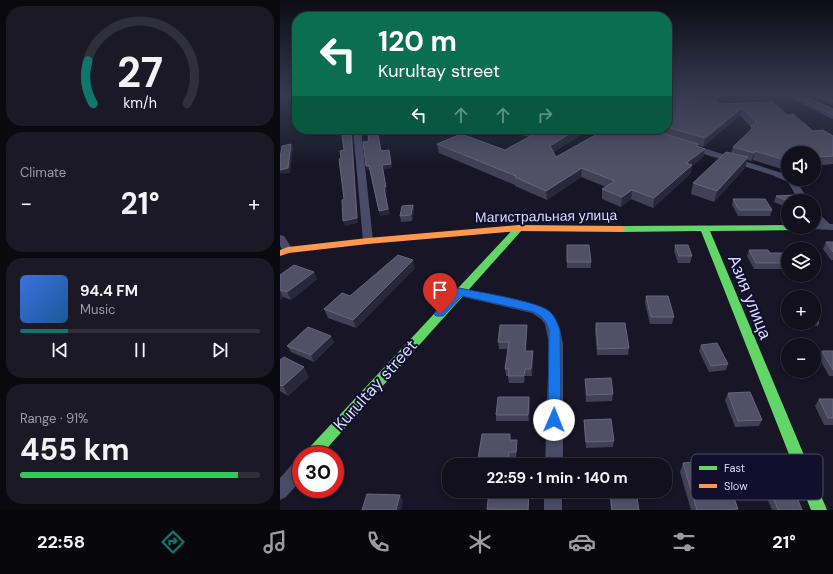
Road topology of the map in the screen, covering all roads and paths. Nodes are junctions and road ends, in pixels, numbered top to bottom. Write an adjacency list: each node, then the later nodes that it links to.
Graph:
1 (357, 134): 10 (street)
2 (684, 145): 3 (street)
3 (799, 194)
4 (821, 220): 6 (street)
5 (781, 227): 8 (street, Магистральная улица)
6 (830, 227)
7 (519, 228): 8 (street, Магистральная улица); 10 (street, Магистральная улица); 12 (street, Kurultay street)
8 (705, 229): 14 (street, Азия улица)
9 (280, 238): 11 (street)
10 (368, 241): 11 (street, Магистральная улица)
11 (284, 251)
12 (459, 292): 13 (street, Kurultay street); 15 (street)
13 (320, 446)
14 (796, 454)
15 (554, 458)
16 (292, 477): 17 (street)
17 (280, 491)
18 (553, 498): 20 (street)
19 (815, 500): 21 (street, Азия улица)
20 (553, 510)
21 (819, 510)

